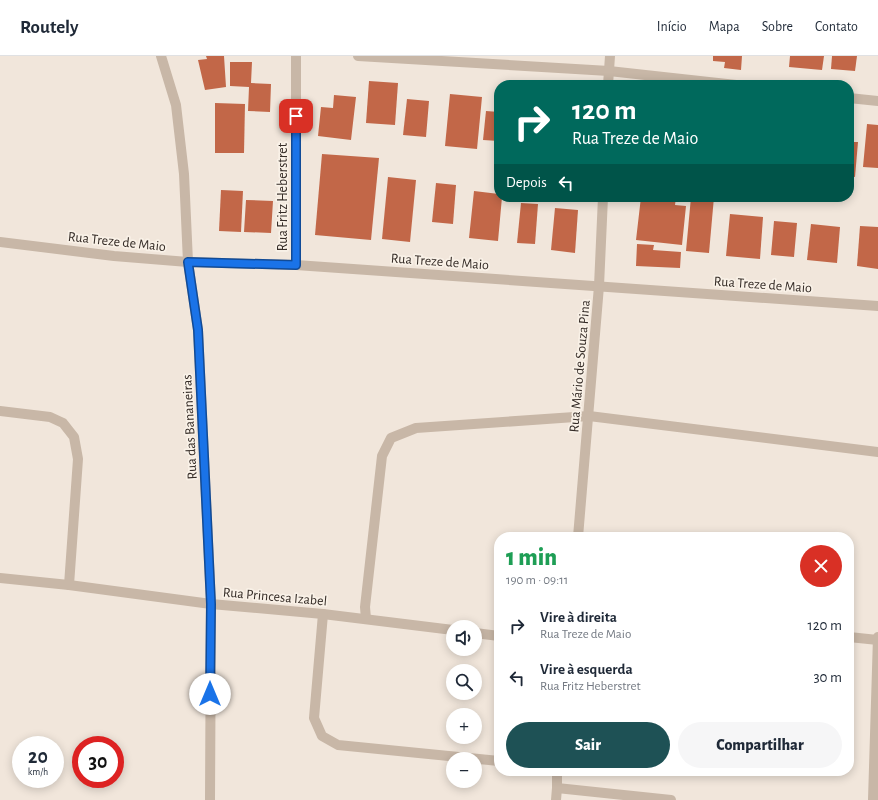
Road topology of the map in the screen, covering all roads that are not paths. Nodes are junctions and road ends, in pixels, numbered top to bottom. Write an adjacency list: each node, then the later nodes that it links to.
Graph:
1 (161, 56): 12 (street, Rua das Bananeiras)
2 (296, 56): 13 (street, Rua Fritz Heberstret)
3 (358, 56): 5 (street)
4 (610, 56): 5 (street)
5 (609, 71): 6 (street); 7 (street)
6 (608, 80)
7 (691, 80)
8 (854, 99): 9 (street)
9 (878, 101)
10 (603, 202): 14 (street, Rua Mário de Souza Pina)
11 (0, 242): 12 (street, Rua Treze de Maio)
12 (188, 262): 13 (street, Rua Treze de Maio); 22 (street, Rua das Bananeiras)
13 (296, 265): 14 (street, Rua Treze de Maio)
14 (599, 286): 15 (street, Rua Treze de Maio); 17 (street, Rua Mário de Souza Pina)
15 (878, 306)
16 (0, 411): 21 (street)
17 (589, 416): 18 (street); 19 (street, Rua Mário de Souza Pina); 24 (street)
18 (878, 452)
19 (578, 532)
20 (0, 578): 21 (street, Rua Princesa Izabel)
21 (69, 585): 22 (street, Rua Princesa Izabel)
22 (211, 604): 23 (street, Rua Princesa Izabel); 33 (street, Rua das Bananeiras)
23 (324, 614): 24 (street, Rua Princesa Izabel); 30 (street)
24 (366, 619): 25 (street, Rua Princesa Izabel)
25 (446, 629)
26 (482, 634): 27 (street)
27 (494, 635)
28 (854, 637): 29 (street)
29 (878, 639): 36 (street)
30 (494, 761)
31 (557, 776): 32 (street)
32 (557, 788): 34 (street); 35 (street)
33 (210, 800)
34 (556, 800)
35 (671, 800)
36 (873, 800)

